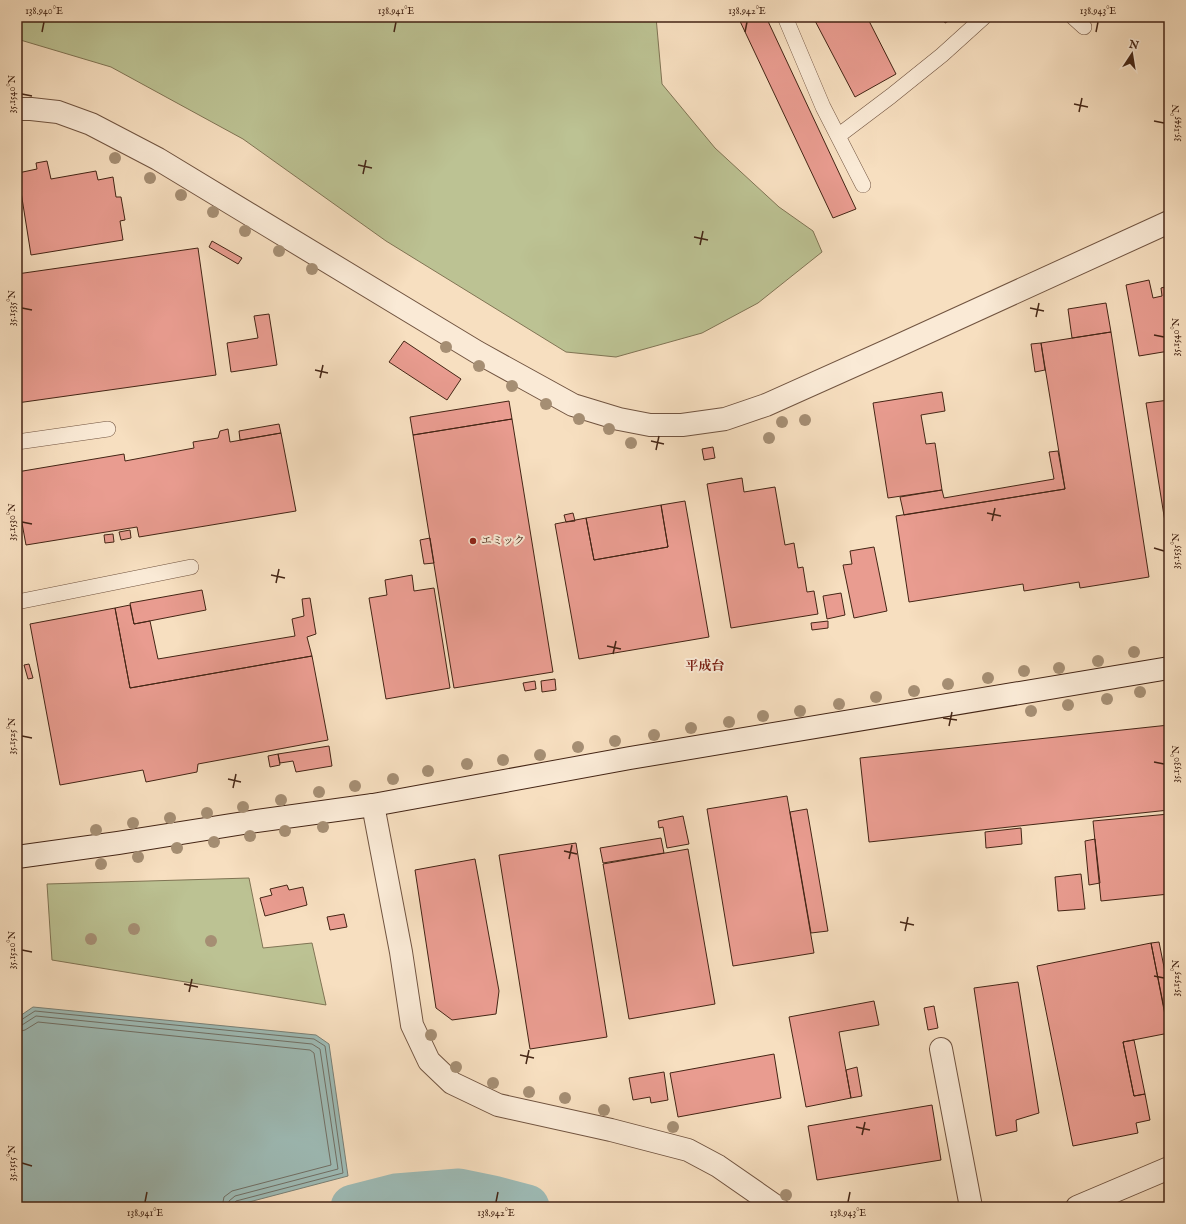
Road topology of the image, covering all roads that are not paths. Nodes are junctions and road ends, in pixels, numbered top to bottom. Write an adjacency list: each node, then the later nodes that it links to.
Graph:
1 (786, 17): 4 (lane)
2 (984, 17): 4 (lane)
3 (17, 109): 6 (street)
4 (838, 136): 5 (lane)
5 (863, 185)
6 (1169, 222)
7 (108, 429): 8 (lane)
8 (17, 442)
9 (191, 567): 10 (lane)
10 (17, 602)
11 (1169, 668): 12 (street)
12 (373, 805): 13 (street); 16 (street)
13 (17, 857)
14 (941, 1049): 17 (street)
15 (1169, 1168): 18 (street)
16 (777, 1207)
17 (972, 1207)
18 (1077, 1207)

